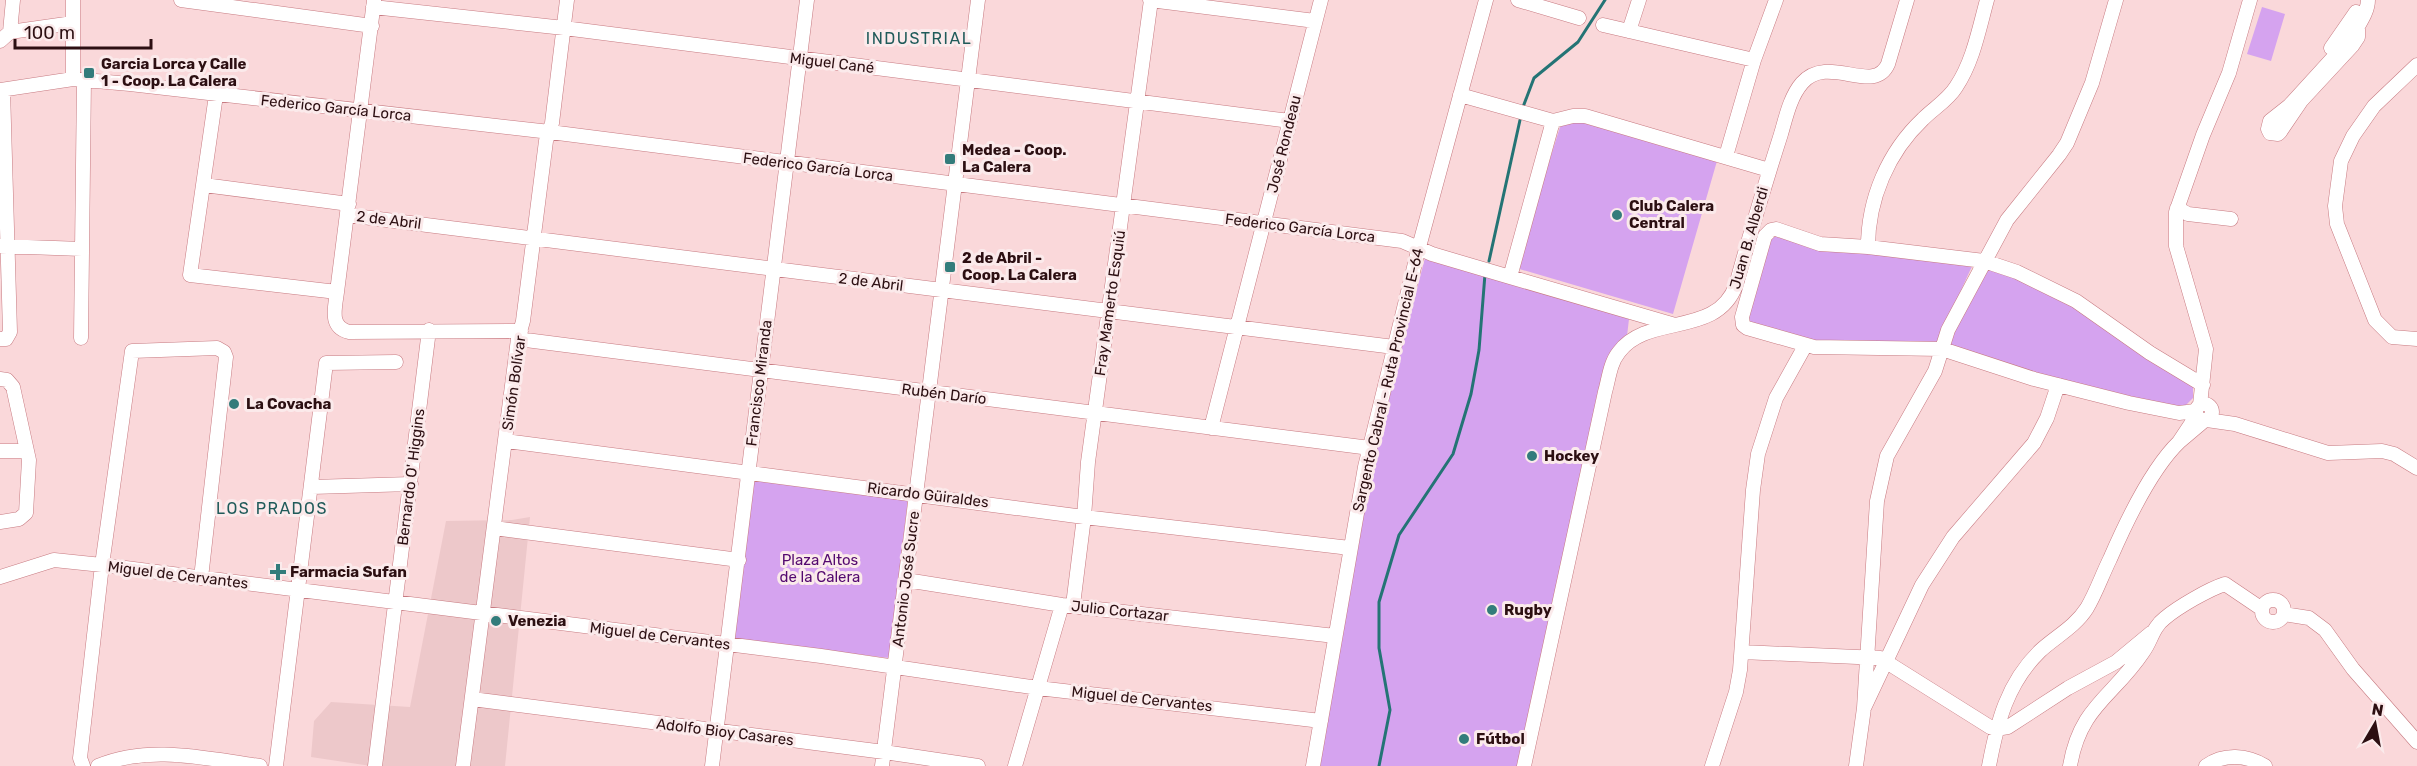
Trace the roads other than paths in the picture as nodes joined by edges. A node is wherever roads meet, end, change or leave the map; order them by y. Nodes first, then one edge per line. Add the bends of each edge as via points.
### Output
1 (12, 0) edge
2 (73, 0) edge
3 (182, 0) edge
4 (288, 0) edge
5 (567, 0) edge
6 (807, 0) edge
7 (978, 0) edge
8 (1151, 0) edge
9 (1321, 0) edge
10 (1486, 0) edge
11 (1518, 0) edge
12 (1639, 0) edge
13 (1776, 0) edge
14 (1907, 0) edge
15 (1987, 0) edge
16 (2116, 0) edge
17 (2250, 0) edge
18 (2363, 0) edge
19 (2368, 0) edge
20 (201, 1) edge
21 (374, 4) edge
22 (286, 15) junction
23 (1579, 18) dead end
24 (1315, 21) junction
25 (73, 23) junction
26 (1603, 25) dead end
27 (372, 26) junction
28 (2358, 27) junction
29 (564, 28) junction
30 (1629, 31) junction
31 (4, 36) edge
32 (799, 59) junction
33 (1754, 60) junction
34 (2417, 65) edge
35 (79, 79) junction
36 (967, 80) junction
37 (2301, 82) dead end
38 (2, 90) edge
39 (216, 95) junction
40 (1460, 95) junction
41 (1136, 101) junction
42 (360, 111) junction
43 (1290, 121) junction
44 (1553, 121) junction
45 (550, 132) junction
46 (1726, 156) junction
47 (786, 163) junction
48 (1769, 170) junction
49 (956, 184) junction
50 (204, 185) junction
51 (1124, 206) junction
52 (2177, 208) junction
53 (348, 210) junction
54 (2231, 219) dead end
55 (1265, 223) junction
56 (534, 237) junction
57 (4, 246) edge
58 (1419, 247) junction
59 (1868, 247) junction
60 (82, 249) junction
61 (1984, 261) junction
62 (772, 269) junction
63 (1510, 278) junction
64 (941, 291) junction
65 (337, 292) junction
66 (1109, 311) junction
67 (1627, 312) junction
68 (1675, 325) junction
69 (1236, 327) junction
70 (429, 330) junction
71 (520, 335) junction
72 (4, 338) edge
73 (81, 338) dead end
74 (2417, 339) edge
75 (1625, 345) junction
76 (1805, 345) junction
77 (1394, 347) junction
78 (1942, 349) junction
79 (396, 362) dead end
80 (761, 371) junction
81 (5, 381) edge
82 (2203, 385) junction
83 (2058, 386) junction
84 (928, 392) junction
85 (2204, 412) junction
86 (1095, 413) junction
87 (1210, 428) junction
88 (506, 441) junction
89 (1370, 448) junction
90 (0, 451) edge
91 (27, 451) junction
92 (2417, 469) edge
93 (748, 472) junction
94 (411, 484) junction
95 (312, 487) junction
96 (916, 493) junction
97 (1084, 516) junction
98 (5, 522) edge
99 (495, 528) junction
100 (1350, 548) junction
101 (739, 560) junction
102 (102, 565) junction
103 (0, 578) edge
104 (201, 578) junction
105 (906, 580) junction
106 (298, 591) junction
107 (395, 603) junction
108 (1068, 605) junction
109 (484, 614) junction
110 (2151, 633) junction
111 (1335, 636) junction
112 (728, 645) junction
113 (1742, 652) junction
114 (1867, 656) junction
115 (1887, 661) junction
116 (895, 667) junction
117 (1038, 688) junction
118 (472, 699) junction
119 (1864, 708) junction
120 (1321, 721) junction
121 (1996, 729) junction
122 (717, 731) junction
123 (2417, 742) edge
124 (883, 759) edge
125 (83, 766) edge
126 (98, 766) edge
127 (260, 766) edge
128 (276, 766) edge
129 (375, 766) edge
130 (463, 766) edge
131 (712, 766) edge
132 (978, 766) edge
133 (1015, 766) edge
134 (1313, 766) edge
135 (1524, 766) edge
136 (1712, 766) edge
137 (1856, 766) edge
138 (1989, 766) edge
139 (2070, 766) edge
140 (2206, 766) edge
141 (2265, 766) edge

1 - 31 street
2 - 25 street
3 - 20 street
4 - 22 street
5 - 29 street, Simón Bolívar
6 - 32 street, Francisco Miranda
7 - 36 street, Antonio José Sucre
8 - 24 street
8 - 41 street, Fray Mamerto Esquiú
9 - 24 street, José Rondeau
10 - 40 street, Sargento Cabral - Ruta Provincial E-64
11 - 23 street
12 - 30 street
13 - 33 street
14 - 48 street, Juan B. Alberdi via 1882,73 1871,77 1822,71 1801,84 1791,101
15 - 59 street via 1961,80 1946,100 1908,134 1886,168 1873,202
16 - 61 street via 2092,83 2067,143 2014,209
17 - 52 street via 2229,73
18 - 37 street via 2337,41
19 - 28 street via 2368,9
20 - 22 street
21 - 27 street
21 - 29 street, Miguel Cané
22 - 27 street
24 - 43 street, José Rondeau
25 - 31 street
25 - 35 street
26 - 30 street
27 - 42 street
28 - 28 street via 2270,121 2270,133 2280,132 2301,101 2352,46 2358,37
29 - 32 street, Miguel Cané
29 - 45 street, Simón Bolívar
30 - 33 street
32 - 36 street, Miguel Cané
32 - 47 street, Francisco Miranda
33 - 46 street
34 - 74 street via 2374,106 2353,136 2342,161 2335,206 2337,224 2375,320 2392,337
35 - 38 street, Federico García Lorca
35 - 39 street, Federico García Lorca
35 - 60 street
36 - 41 street, Miguel Cané
36 - 49 street, Antonio José Sucre
38 - 57 street
39 - 42 street, Federico García Lorca
39 - 50 street
40 - 44 street
40 - 58 street, Sargento Cabral - Ruta Provincial E-64
41 - 43 street, Miguel Cané
41 - 51 street, Fray Mamerto Esquiú
42 - 45 street, Federico García Lorca
42 - 53 street
43 - 55 street, José Rondeau
44 - 46 street via 1585,116
44 - 63 street
45 - 47 street, Federico García Lorca
45 - 56 street, Simón Bolívar
46 - 48 street
47 - 49 street, Federico García Lorca
47 - 62 street, Francisco Miranda
48 - 68 street, Juan B. Alberdi via 1730,300 1715,312
49 - 51 street, Federico García Lorca
49 - 64 street, Antonio José Sucre
50 - 53 street, 2 de Abril
50 - 65 street via 190,275
51 - 55 street, Federico García Lorca
51 - 66 street, Fray Mamerto Esquiú
52 - 54 street via 2188,214
52 - 82 street via 2176,246 2205,341
53 - 56 street, 2 de Abril
53 - 65 street
55 - 58 street, Federico García Lorca via 1402,241
55 - 69 street, José Rondeau
56 - 62 street, 2 de Abril
56 - 71 street, Simón Bolívar
57 - 60 street
57 - 72 street
58 - 63 street, Federico García Lorca
58 - 77 street, Sargento Cabral - Ruta Provincial E-64
59 - 61 street
59 - 76 street via 1813,243 1776,229 1765,236 1742,322 1747,328
60 - 73 street
61 - 78 street via 1947,330
61 - 82 street via 2017,272 2076,301
62 - 64 street, 2 de Abril
62 - 80 street, Francisco Miranda
63 - 67 street, Federico García Lorca
64 - 66 street, 2 de Abril
64 - 84 street, Antonio José Sucre
65 - 70 street, Rubén Darío via 334,317 340,329
66 - 69 street, 2 de Abril
66 - 86 street, Fray Mamerto Esquiú
67 - 68 street, Federico García Lorca
67 - 75 street via 1634,319 1634,329
68 - 75 street, Juan B. Alberdi
69 - 77 street, 2 de Abril
69 - 87 street, José Rondeau
70 - 71 street, Rubén Darío
70 - 94 street, Bernardo O' Higgins
71 - 80 street, Rubén Darío
71 - 88 street, Simón Bolívar
75 - 135 street via 1614,361 1605,392
76 - 78 street
76 - 113 street via 1776,398 1758,454
77 - 89 street, Sargento Cabral - Ruta Provincial E-64
78 - 83 street
78 - 114 street via 1935,371 1885,464 1877,501
79 - 95 street via 326,363
80 - 84 street, Rubén Darío
80 - 93 street, Francisco Miranda
81 - 91 street via 13,387
82 - 85 street
83 - 85 street via 2180,413
83 - 115 street via 2034,443 1953,537 1930,572
84 - 86 street, Rubén Darío
84 - 96 street, Antonio José Sucre
85 - 92 street via 2328,453 2394,454
85 - 121 street via 2155,472 2085,611 2025,667 2009,692
86 - 87 street, Rubén Darío
86 - 97 street, Fray Mamerto Esquiú
87 - 89 street, Rubén Darío
88 - 93 street, Ricardo Güiraldes
88 - 99 street, Simón Bolívar
89 - 100 street, Sargento Cabral - Ruta Provincial E-64
90 - 91 street
91 - 98 street via 26,513
93 - 96 street, Ricardo Güiraldes
93 - 101 street, Francisco Miranda
94 - 95 street
94 - 107 street, Bernardo O' Higgins
95 - 106 street
96 - 97 street, Ricardo Güiraldes
96 - 105 street, Antonio José Sucre
97 - 100 street, Ricardo Güiraldes
97 - 108 street, Fray Mamerto Esquiú
99 - 101 street
99 - 109 street, Simón Bolívar
100 - 111 street, Sargento Cabral - Ruta Provincial E-64
101 - 112 street, Francisco Miranda
102 - 103 street, Miguel de Cervantes via 54,560
102 - 104 street, Miguel de Cervantes
102 - 104 street via 132,351 217,348 226,357
102 - 125 street via 80,758
104 - 106 street, Miguel de Cervantes
105 - 108 street, Julio Cortazar
105 - 116 street, Antonio José Sucre
106 - 107 street, Miguel de Cervantes
106 - 128 street
107 - 109 street, Miguel de Cervantes
107 - 129 street, Bernardo O' Higgins
108 - 111 street, Julio Cortazar
108 - 117 street, Fray Mamerto Esquiú
109 - 112 street, Miguel de Cervantes
109 - 118 street, Simón Bolívar
110 - 121 street via 2116,662 2008,727
110 - 123 street via 2165,617 2225,584 2262,609 2269,621 2280,620 2284,614 2309,618 2325,630 2353,669
110 - 139 street via 2144,652 2085,719
111 - 120 street, Sargento Cabral - Ruta Provincial E-64
112 - 116 street, Miguel de Cervantes
112 - 122 street, Francisco Miranda
113 - 114 street
113 - 136 street via 1736,693
114 - 115 street
114 - 119 street
115 - 119 street
115 - 121 street
116 - 117 street, Miguel de Cervantes
116 - 124 street, Antonio José Sucre
117 - 120 street, Miguel de Cervantes
117 - 133 street, Fray Mamerto Esquiú
118 - 122 street, Adolfo Bioy Casares
118 - 130 street, Simón Bolívar
119 - 137 street
120 - 134 street, Sargento Cabral - Ruta Provincial E-64
121 - 138 street
122 - 124 street, Adolfo Bioy Casares
122 - 131 street, Francisco Miranda
124 - 132 street, Adolfo Bioy Casares
126 - 127 street via 153,754
140 - 141 street via 2235,756

